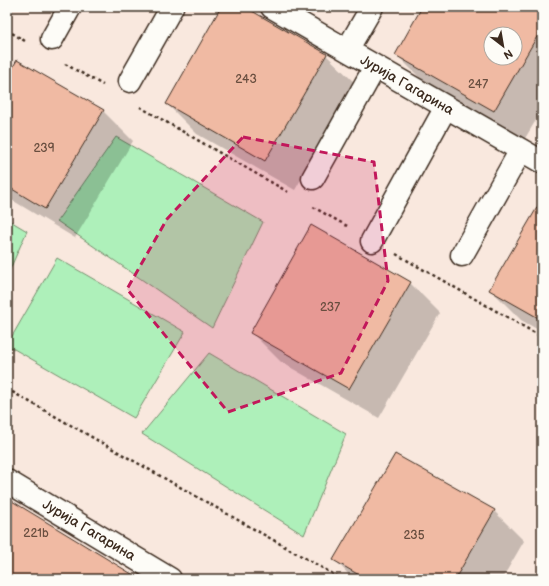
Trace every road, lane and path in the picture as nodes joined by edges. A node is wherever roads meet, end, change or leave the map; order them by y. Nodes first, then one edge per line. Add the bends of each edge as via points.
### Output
1 (70, 7) edge
2 (172, 7) edge
3 (272, 7) edge
4 (372, 7) edge
5 (7, 30) edge
6 (52, 39) dead end
7 (26, 41) dead end
8 (346, 50) junction
9 (64, 63) dead end
10 (375, 66) junction
11 (130, 81) dead end
12 (109, 89) dead end
13 (136, 104) dead end
14 (446, 107) junction
15 (521, 150) junction
16 (542, 162) edge
17 (313, 178) dead end
18 (294, 196) dead end
19 (308, 203) dead end
20 (372, 241) junction
21 (462, 255) dead end
22 (542, 337) edge
23 (7, 389) edge
24 (7, 481) edge
25 (170, 579) edge
26 (342, 579) edge

1 - 6 street
2 - 11 street
3 - 8 street, Јурија Гагарина
4 - 8 street
5 - 7 path
8 - 10 street, Јурија Гагарина
9 - 12 path
10 - 14 street, Јурија Гагарина
10 - 17 street
13 - 18 path
14 - 15 street, Јурија Гагарина
14 - 20 street
15 - 16 street, Јурија Гагарина
15 - 21 street
19 - 20 path
20 - 22 path
23 - 26 path
24 - 25 street, Јурија Гагарина

